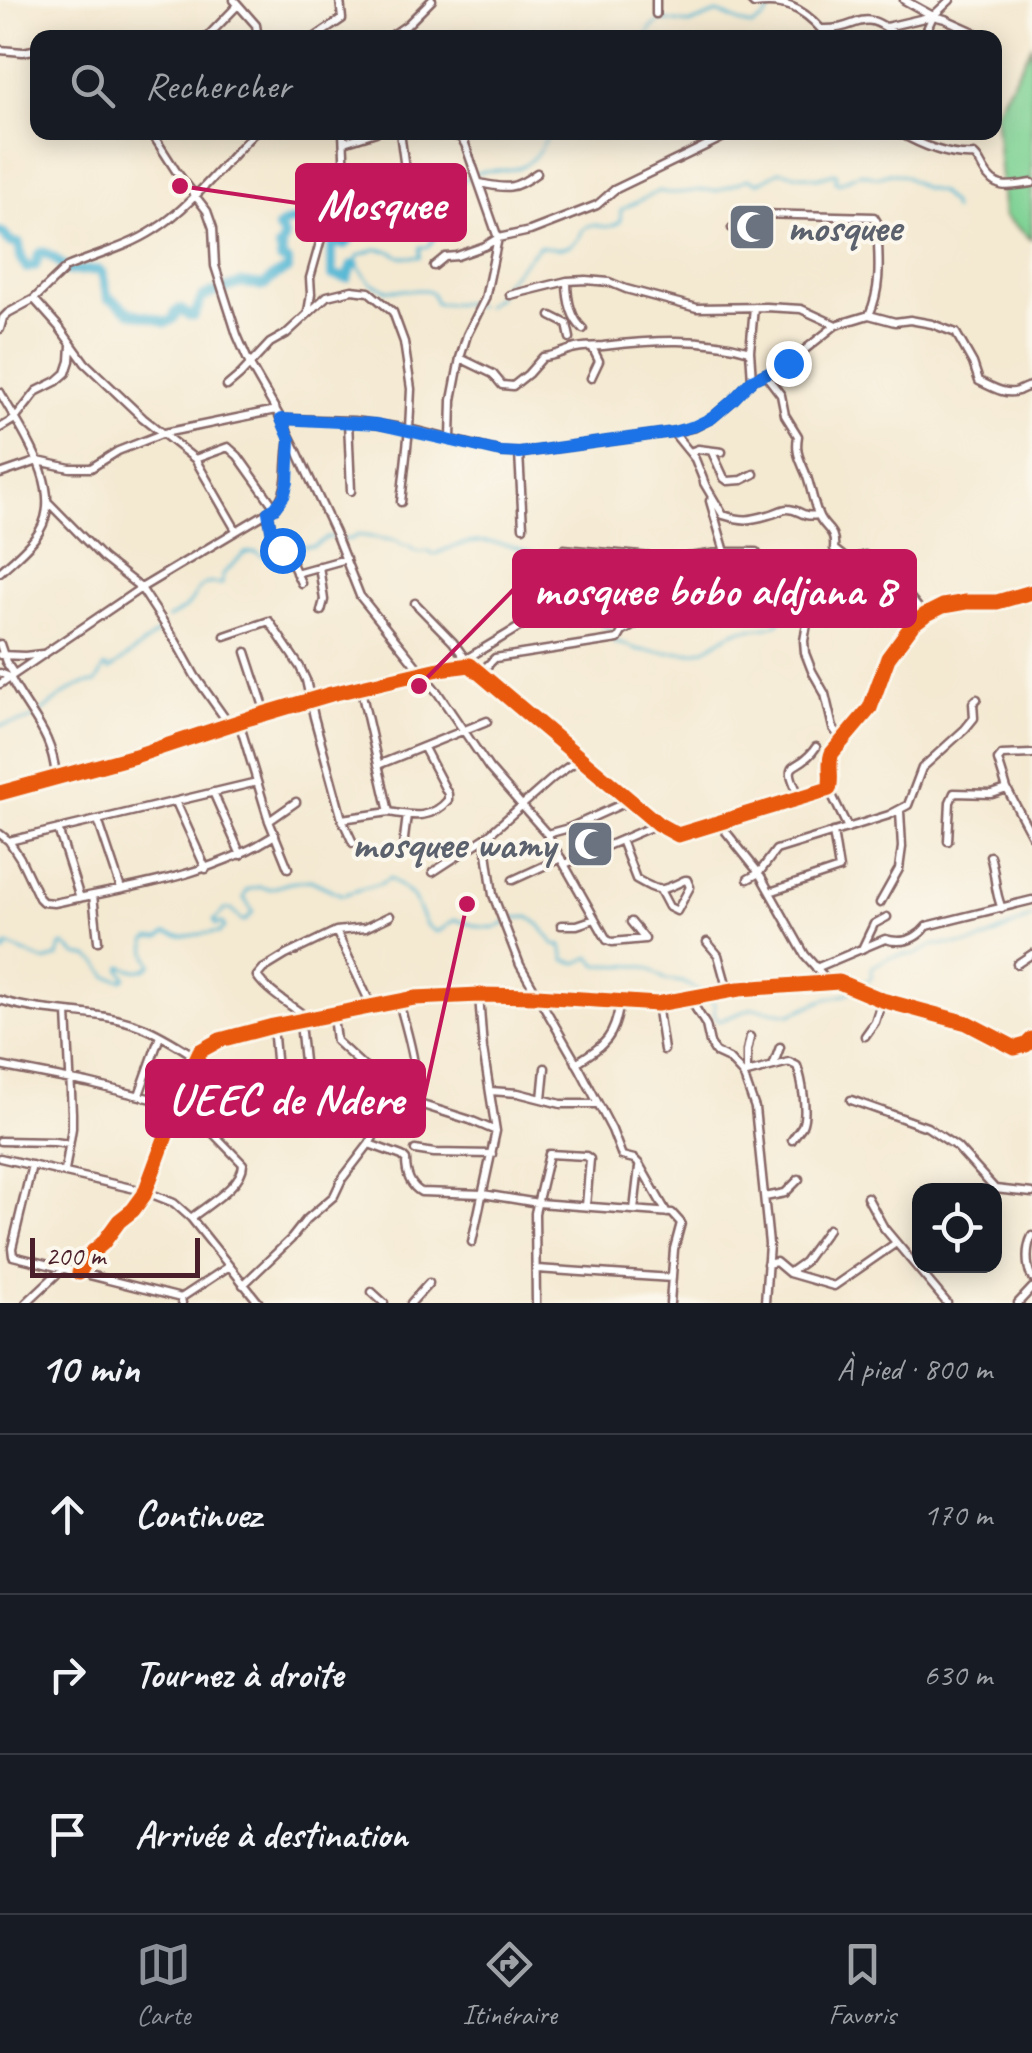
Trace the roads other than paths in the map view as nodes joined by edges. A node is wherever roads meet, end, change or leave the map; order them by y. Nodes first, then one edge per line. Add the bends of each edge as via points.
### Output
1 (340, 0) edge
2 (432, 0) edge
3 (656, 0) edge
4 (750, 0) edge
5 (904, 0) edge
6 (950, 0) edge
7 (770, 2) edge
8 (236, 3) edge
9 (656, 14) dead end
10 (933, 16) junction
11 (886, 27) junction
12 (213, 30) edge
13 (257, 30) edge
14 (326, 30) edge
15 (398, 30) edge
16 (890, 30) edge
17 (926, 30) edge
18 (970, 30) edge
19 (0, 50) edge
20 (30, 51) edge
21 (155, 140) edge
22 (247, 140) edge
23 (343, 140) edge
24 (401, 140) edge
25 (462, 140) edge
26 (717, 140) edge
27 (917, 140) edge
28 (538, 173) dead end
29 (479, 181) junction
30 (1032, 183) edge
31 (194, 194) junction
32 (415, 224) dead end
33 (732, 228) dead end
34 (498, 238) junction
35 (434, 266) dead end
36 (568, 281) junction
37 (510, 295) dead end
38 (34, 299) junction
39 (754, 307) junction
40 (308, 313) junction
41 (869, 315) junction
42 (551, 316) dead end
43 (2, 318) edge
44 (575, 319) junction
45 (836, 326) junction
46 (0, 329) edge
47 (584, 329) dead end
48 (570, 338) junction
49 (71, 344) junction
50 (592, 347) junction
51 (573, 349) junction
52 (750, 351) junction
53 (460, 358) junction
54 (250, 365) junction
55 (765, 374) junction
56 (591, 378) dead end
57 (752, 380) junction
58 (227, 386) dead end
59 (1032, 386) edge
60 (0, 392) edge
61 (276, 410) junction
62 (281, 419) junction
63 (15, 420) junction
64 (348, 421) junction
65 (0, 428) edge
66 (409, 429) junction
67 (673, 432) junction
68 (164, 434) junction
69 (451, 439) junction
70 (290, 440) junction
71 (690, 452) junction
72 (519, 453) junction
73 (38, 460) junction
74 (195, 460) junction
75 (0, 474) edge
76 (754, 474) dead end
77 (704, 483) junction
78 (351, 491) dead end
79 (401, 502) dead end
80 (49, 503) junction
81 (272, 510) junction
82 (818, 515) junction
83 (523, 527) dead end
84 (236, 530) junction
85 (564, 549) dead end
86 (725, 552) junction
87 (638, 556) junction
88 (346, 559) junction
89 (674, 560) junction
90 (319, 566) junction
91 (0, 572) edge
92 (296, 573) junction
93 (301, 583) dead end
94 (140, 588) junction
95 (1032, 592) edge
96 (414, 603) dead end
97 (638, 606) junction
98 (321, 611) dead end
99 (924, 615) junction
100 (532, 620) dead end
101 (225, 636) dead end
102 (0, 644) edge
103 (246, 652) dead end
104 (44, 654) junction
105 (2, 655) edge
106 (468, 662) junction
107 (0, 673) edge
108 (422, 673) junction
109 (12, 676) junction
110 (483, 676) junction
111 (0, 684) edge
112 (360, 686) junction
113 (976, 699) dead end
114 (310, 700) junction
115 (266, 713) junction
116 (488, 720) dead end
117 (239, 722) junction
118 (229, 724) junction
119 (463, 732) junction
120 (842, 741) junction
121 (816, 747) dead end
122 (424, 748) junction
123 (1032, 754) edge
124 (580, 758) junction
125 (378, 765) junction
126 (56, 778) junction
127 (258, 782) junction
128 (829, 789) junction
129 (1008, 789) junction
130 (213, 792) junction
131 (0, 793) edge
132 (800, 798) junction
133 (631, 800) junction
134 (176, 802) junction
135 (296, 802) dead end
136 (524, 805) junction
137 (900, 811) junction
138 (389, 812) junction
139 (407, 815) junction
140 (342, 818) junction
141 (98, 820) junction
142 (270, 821) junction
143 (719, 823) junction
144 (658, 824) junction
145 (848, 828) junction
146 (58, 830) junction
147 (833, 832) junction
148 (0, 834) edge
149 (548, 834) junction
150 (274, 835) junction
151 (1032, 836) edge
152 (485, 838) junction
153 (621, 840) junction
154 (9, 841) junction
155 (948, 841) dead end
156 (353, 843) dead end
157 (241, 854) junction
158 (402, 855) dead end
159 (990, 856) dead end
160 (563, 861) junction
161 (288, 868) dead end
162 (206, 869) junction
163 (434, 872) dead end
164 (758, 873) junction
165 (748, 879) dead end
166 (513, 880) dead end
167 (121, 888) junction
168 (660, 890) junction
169 (770, 892) junction
170 (93, 895) junction
171 (80, 898) junction
172 (1032, 900) edge
173 (880, 903) dead end
174 (1002, 908) junction
175 (390, 916) dead end
176 (887, 917) dead end
177 (595, 919) junction
178 (631, 922) dead end
179 (561, 925) dead end
180 (336, 931) junction
181 (98, 941) dead end
182 (707, 942) dead end
183 (862, 949) junction
184 (1032, 954) edge
185 (1017, 964) dead end
186 (816, 968) junction
187 (828, 982) junction
188 (728, 991) junction
189 (479, 995) junction
190 (536, 996) junction
191 (690, 999) junction
192 (0, 1000) edge
193 (882, 1000) junction
194 (399, 1002) junction
195 (620, 1002) junction
196 (657, 1004) junction
197 (372, 1007) junction
198 (67, 1013) junction
199 (333, 1016) junction
200 (310, 1021) junction
201 (300, 1022) junction
202 (273, 1026) junction
203 (160, 1036) junction
204 (865, 1036) dead end
205 (750, 1037) dead end
206 (1030, 1045) edge
207 (780, 1047) dead end
208 (664, 1050) dead end
209 (196, 1057) junction
210 (576, 1062) junction
211 (0, 1066) edge
212 (773, 1066) junction
213 (545, 1068) dead end
214 (306, 1072) dead end
215 (745, 1073) junction
216 (69, 1080) junction
217 (490, 1091) junction
218 (139, 1094) junction
219 (397, 1097) junction
220 (542, 1099) junction
221 (851, 1100) dead end
222 (415, 1102) junction
223 (176, 1104) junction
224 (598, 1104) junction
225 (288, 1110) dead end
226 (496, 1131) junction
227 (792, 1140) dead end
228 (0, 1142) edge
229 (69, 1144) junction
230 (369, 1144) junction
231 (416, 1150) dead end
232 (492, 1154) junction
233 (0, 1158) edge
234 (639, 1164) junction
235 (32, 1165) junction
236 (64, 1171) junction
237 (798, 1180) dead end
238 (144, 1191) junction
239 (1032, 1193) edge
240 (482, 1194) junction
241 (867, 1197) dead end
242 (765, 1198) junction
243 (538, 1203) junction
244 (586, 1206) junction
245 (634, 1210) junction
246 (666, 1213) junction
247 (190, 1218) junction
248 (828, 1229) dead end
249 (1032, 1236) edge
250 (472, 1242) dead end
251 (896, 1243) junction
252 (767, 1264) junction
253 (228, 1267) junction
254 (537, 1269) junction
255 (61, 1270) junction
256 (79, 1273) junction
257 (789, 1273) junction
258 (926, 1273) edge
259 (672, 1278) junction
260 (925, 1278) junction
261 (1032, 1278) edge
262 (429, 1283) dead end
263 (243, 1284) junction
264 (1032, 1288) edge
265 (372, 1292) dead end
266 (181, 1300) edge
267 (26, 1303) edge
268 (259, 1303) edge
269 (384, 1303) edge
270 (412, 1303) edge
271 (536, 1303) edge
272 (670, 1303) edge
273 (765, 1303) edge
274 (947, 1303) edge
275 (1018, 1303) edge

1 - 14 street via 342,20
2 - 15 street
3 - 9 street
4 - 7 street
5 - 10 street
6 - 10 street
7 - 11 street via 796,7 822,29 869,19
8 - 12 street
8 - 13 street
10 - 11 street
10 - 17 street
10 - 18 street
11 - 16 street
19 - 20 street
21 - 31 street
22 - 31 street
23 - 40 street via 344,177 338,206 321,224
24 - 32 street
25 - 29 street
26 - 34 street via 614,190 597,205
27 - 30 street via 974,155 1000,185
28 - 29 street via 509,188
29 - 34 street
31 - 38 street via 154,230 65,269
31 - 54 street via 211,220 224,302
33 - 41 street via 755,214 874,217 878,296
34 - 35 street
34 - 53 street via 484,299
36 - 37 street
36 - 39 street via 609,282 697,308
36 - 44 street
38 - 43 street
38 - 49 street
39 - 45 street via 802,310
39 - 52 street
40 - 54 street
40 - 66 street via 327,296 352,290 369,292 392,312 410,371
41 - 45 street
41 - 59 street via 946,328 956,333 980,380 1012,393
42 - 48 street via 567,324
43 - 46 street
44 - 47 street
44 - 48 street
45 - 55 street
48 - 51 street
49 - 63 street via 66,373 31,397
49 - 68 street
50 - 51 street
50 - 52 street via 676,340
50 - 56 street via 600,362
51 - 53 street via 543,357 512,386
52 - 57 street
53 - 69 street
54 - 58 street
54 - 61 street
55 - 57 street
55 - 82 street via 798,436 796,449
57 - 67 street via 712,418
60 - 63 street
61 - 62 street
61 - 68 street
62 - 64 street
62 - 70 street
63 - 65 street
63 - 73 street
64 - 66 street
64 - 78 street
66 - 69 street
66 - 79 street
67 - 71 street
67 - 72 street
68 - 73 street via 92,468
68 - 74 street
69 - 72 street
70 - 81 street via 288,482
70 - 88 street
71 - 76 street via 717,452 728,481
71 - 77 street
72 - 83 street
73 - 75 street
73 - 80 street
74 - 81 street via 228,447
74 - 84 street
77 - 82 street via 723,515 747,520 786,509
77 - 86 street
80 - 91 street via 37,536
80 - 94 street
81 - 84 street
81 - 92 street via 273,541
82 - 99 street via 833,533 834,549 848,560 872,557 896,572
84 - 94 street
85 - 87 street
86 - 89 street
86 - 120 street via 756,552 808,604 805,653
87 - 89 street
87 - 97 street
88 - 90 street
88 - 108 street via 360,596
89 - 97 street via 660,594
90 - 92 street
90 - 98 street
92 - 93 street
94 - 104 street
94 - 118 street
95 - 99 street
96 - 106 street
97 - 110 street via 638,624 618,639 495,658
99 - 120 street via 893,649 870,708
100 - 106 street
101 - 114 street via 269,621 300,667
102 - 105 street
103 - 115 street
104 - 105 street
104 - 109 street
105 - 109 street
106 - 108 street
106 - 110 street
107 - 109 street
108 - 112 street
108 - 119 street
109 - 111 street
109 - 126 street via 49,741
110 - 124 street
112 - 114 street
112 - 125 street
113 - 137 street via 966,730 922,768
114 - 115 street
114 - 140 street
115 - 117 street
116 - 119 street
117 - 118 street
117 - 127 street
118 - 126 street
119 - 122 street
119 - 136 street
120 - 128 street via 829,759
121 - 132 street via 790,770
122 - 125 street
122 - 139 street via 448,800 433,813
123 - 129 street via 999,758
124 - 133 street
124 - 136 street
125 - 138 street
126 - 131 street
127 - 130 street
127 - 142 street
128 - 132 street
128 - 145 street
129 - 151 street
129 - 155 street via 954,793
130 - 134 street
130 - 157 street
132 - 143 street
133 - 144 street
133 - 149 street
134 - 141 street
134 - 162 street
135 - 142 street
136 - 149 street
136 - 152 street
137 - 145 street
137 - 173 street via 898,869
138 - 139 street
138 - 140 street
139 - 158 street
140 - 156 street
141 - 146 street
141 - 167 street
142 - 150 street
143 - 144 street via 678,834
143 - 164 street
144 - 153 street
145 - 147 street
146 - 154 street
146 - 171 street
147 - 164 street via 776,850
147 - 169 street via 839,869
148 - 154 street
149 - 160 street
150 - 157 street
150 - 161 street
152 - 163 street
152 - 190 street via 494,895
153 - 160 street
153 - 168 street via 636,879
154 - 171 street via 43,902
157 - 162 street
159 - 174 street
160 - 166 street
160 - 177 street
162 - 167 street
164 - 165 street
164 - 169 street
167 - 170 street
168 - 168 street via 677,910 690,887 685,880
169 - 186 street
170 - 171 street
170 - 181 street
172 - 174 street
174 - 183 street
175 - 180 street
176 - 183 street via 874,924
177 - 178 street via 612,942 646,939
177 - 179 street
180 - 197 street
180 - 200 street via 257,976
182 - 188 street
183 - 186 street
184 - 185 street
186 - 187 street
187 - 188 street
187 - 193 street
188 - 191 street
189 - 190 street
189 - 194 street
189 - 217 street
190 - 195 street
190 - 210 street
191 - 196 street
191 - 215 street via 716,1053
192 - 198 street
193 - 204 street
193 - 206 street via 967,1023 1015,1048
194 - 197 street
194 - 222 street via 414,1054
195 - 196 street
195 - 210 street via 611,1036
196 - 208 street
197 - 199 street
198 - 203 street via 141,1026
198 - 216 street
199 - 200 street
199 - 219 street via 336,1041
200 - 201 street
201 - 202 street
201 - 214 street
202 - 209 street via 216,1042
202 - 225 street
203 - 209 street
203 - 218 street
205 - 215 street
207 - 212 street
209 - 223 street
210 - 224 street
211 - 216 street
212 - 215 street
212 - 227 street via 794,1063 803,1083 804,1119
213 - 220 street
215 - 242 street via 756,1108
216 - 218 street
216 - 229 street
217 - 220 street
217 - 226 street
218 - 223 street
219 - 222 street
219 - 230 street
220 - 224 street
221 - 239 street via 927,1128 957,1147 994,1189
222 - 226 street
223 - 238 street
223 - 247 street via 244,1164 238,1181
224 - 234 street via 622,1156
226 - 232 street
228 - 229 street
229 - 236 street
230 - 240 street via 402,1156 421,1192
230 - 263 street via 334,1196
231 - 232 street
232 - 240 street
233 - 235 street
234 - 245 street
234 - 246 street
235 - 236 street
235 - 255 street via 12,1253
236 - 238 street
237 - 242 street via 785,1194
238 - 247 street
238 - 256 street
240 - 243 street
240 - 250 street
241 - 251 street
242 - 252 street
243 - 244 street
243 - 244 street via 552,1152 590,1159
243 - 254 street
244 - 245 street
245 - 246 street
246 - 259 street via 681,1222
247 - 253 street
248 - 257 street
249 - 261 street
251 - 257 street via 834,1286
251 - 260 street
252 - 257 street via 776,1262
252 - 273 street
253 - 263 street
253 - 266 street
254 - 259 street
254 - 271 street
255 - 256 street
255 - 267 street
256 - 266 street
258 - 260 street
259 - 272 street
260 - 274 street
262 - 270 street
263 - 268 street
264 - 275 street
265 - 269 street

